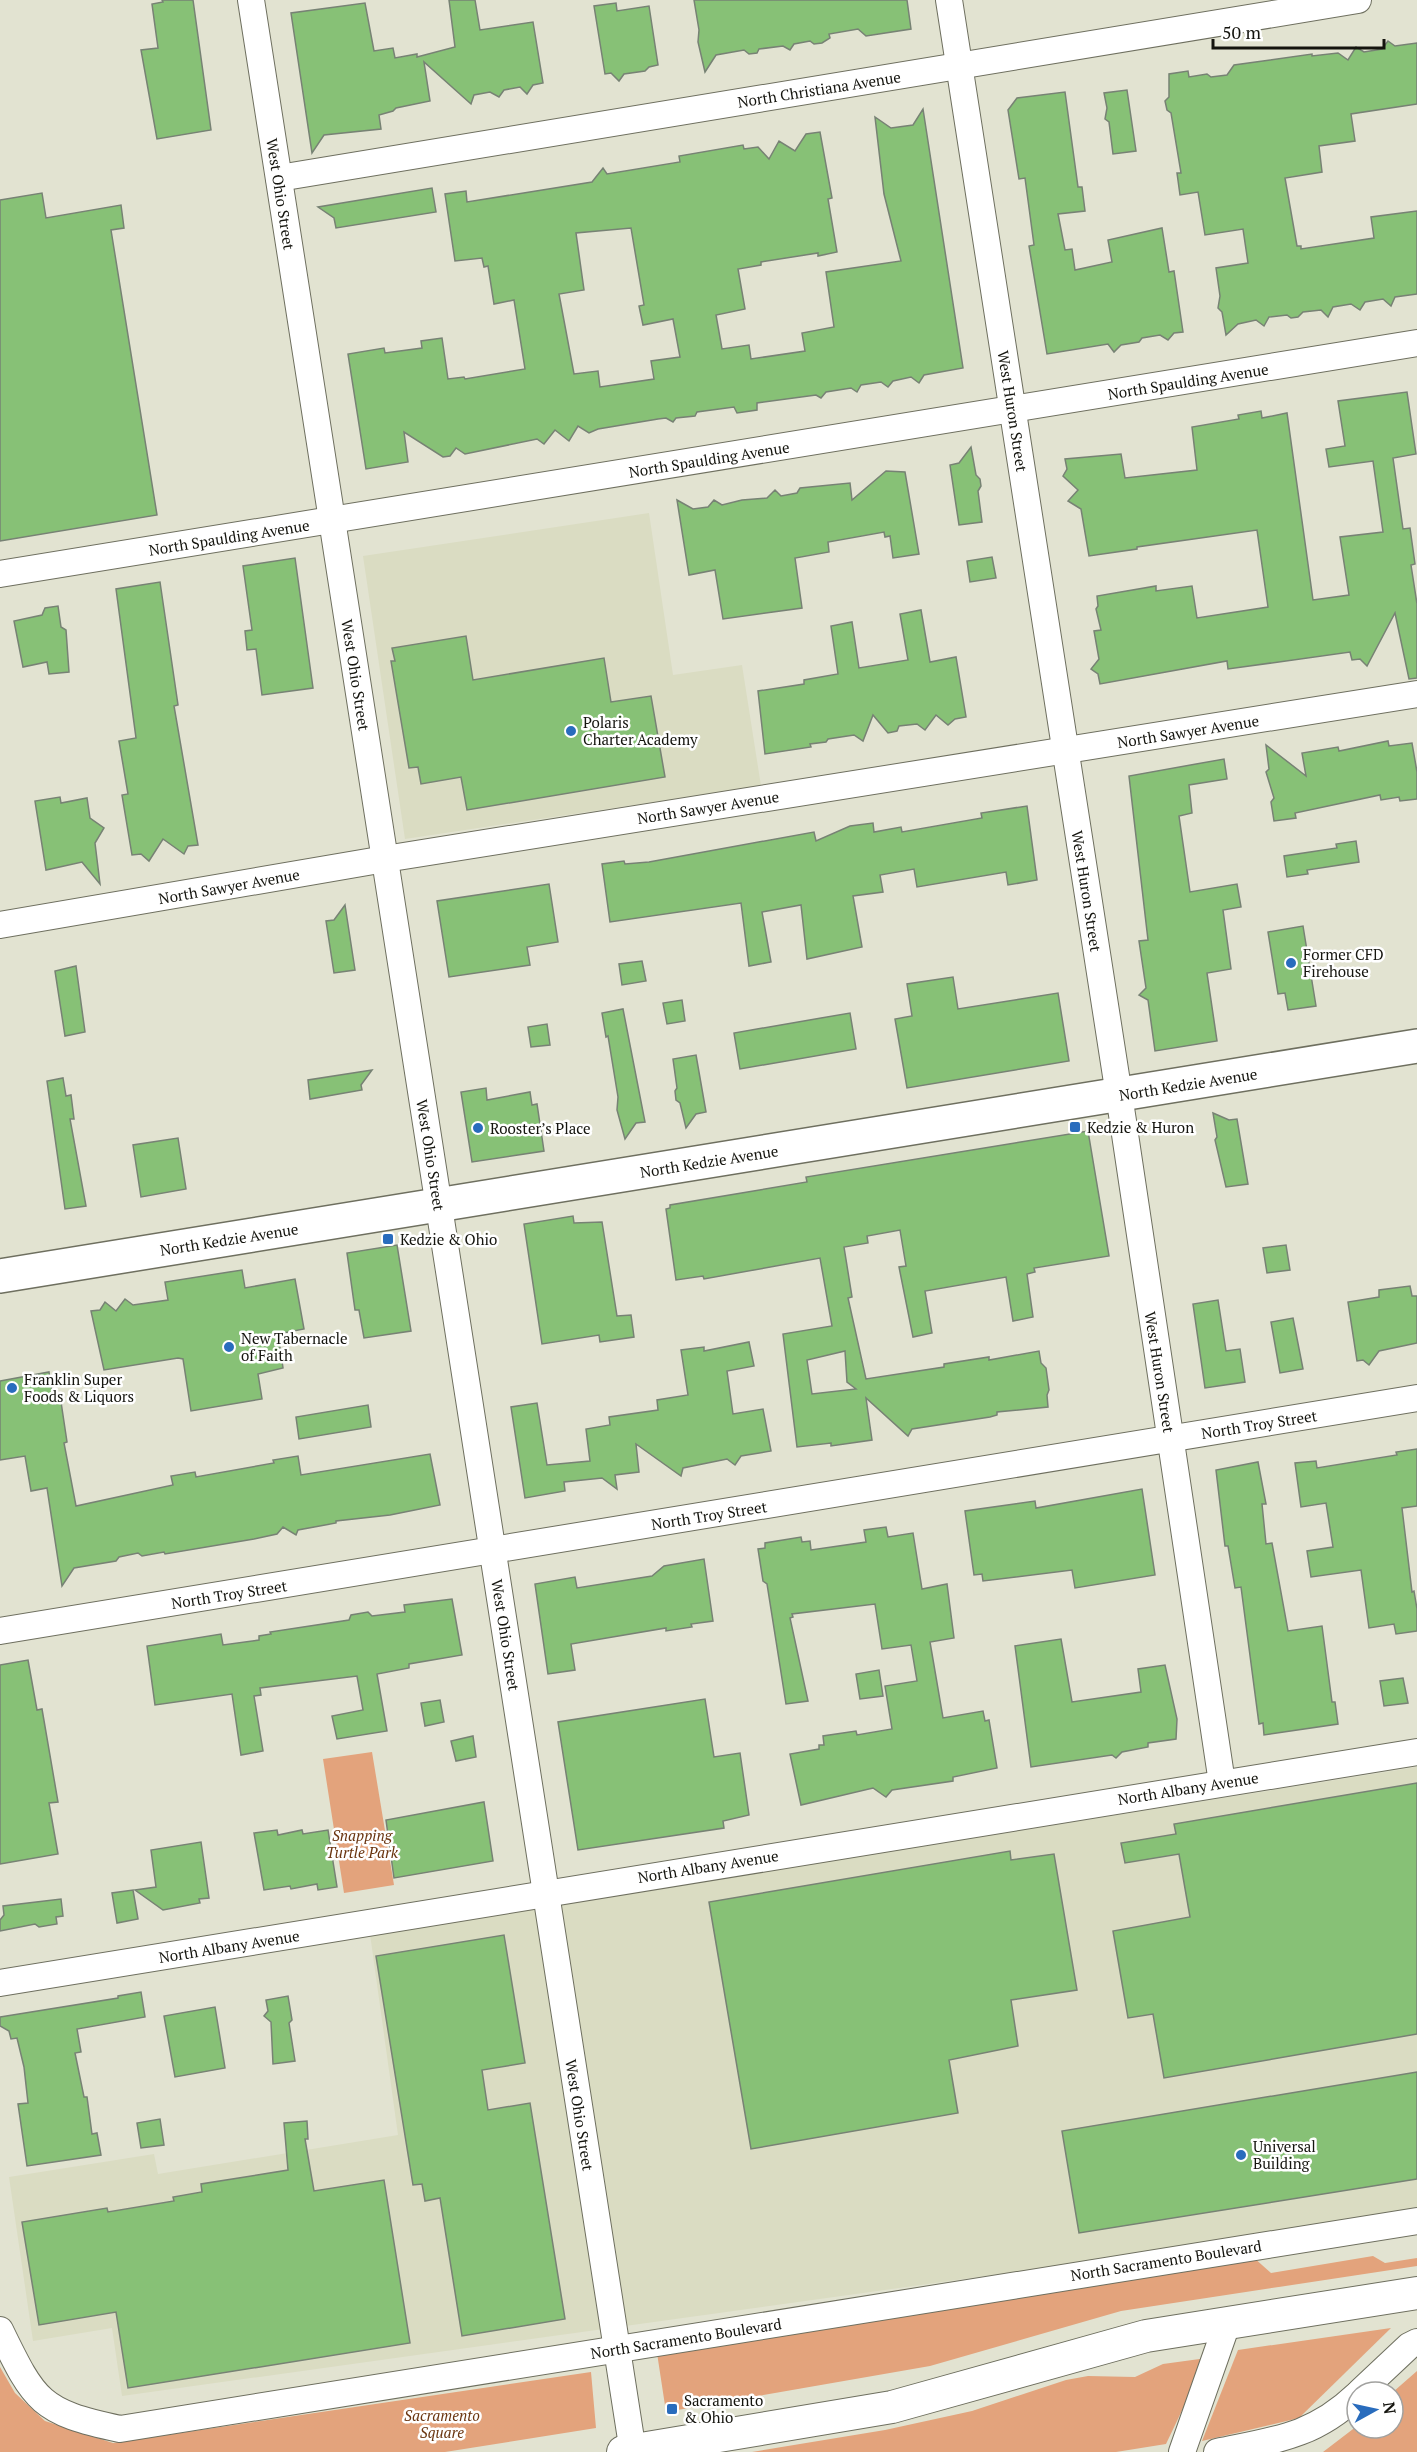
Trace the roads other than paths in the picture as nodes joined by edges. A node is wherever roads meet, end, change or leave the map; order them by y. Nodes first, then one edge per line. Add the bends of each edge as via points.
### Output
1 (251, 0) edge
2 (949, 0) edge
3 (1358, 0) edge
4 (959, 66) junction
5 (279, 178) junction
6 (1417, 344) edge
7 (1013, 409) junction
8 (332, 520) junction
9 (0, 574) edge
10 (1417, 694) edge
11 (1065, 750) junction
12 (385, 859) junction
13 (0, 925) edge
14 (1417, 1046) edge
15 (1119, 1095) junction
16 (439, 1205) junction
17 (0, 1276) edge
18 (1417, 1398) edge
19 (1170, 1439) junction
20 (492, 1551) junction
21 (0, 1631) edge
22 (1417, 1752) edge
23 (1222, 1783) junction
24 (546, 1893) junction
25 (0, 1983) edge
26 (1417, 2221) edge
27 (1417, 2293) edge
28 (1227, 2324) junction
29 (0, 2330) edge
30 (1417, 2342) edge
31 (617, 2350) junction
32 (1373, 2380) edge
33 (1345, 2406) edge
34 (629, 2452) edge
35 (1182, 2452) edge
36 (1217, 2452) edge

1 - 5 street, West Ohio Street
2 - 4 street, West Huron Street
3 - 4 street, North Christiana Avenue
4 - 5 street, North Christiana Avenue
4 - 7 street, West Huron Street
5 - 8 street, West Ohio Street
6 - 7 street, North Spaulding Avenue
7 - 8 street, North Spaulding Avenue
7 - 11 street, West Huron Street
8 - 9 street, North Spaulding Avenue
8 - 12 street, West Ohio Street
10 - 11 street, North Sawyer Avenue
11 - 12 street, North Sawyer Avenue
11 - 15 street, West Huron Street
12 - 13 street, North Sawyer Avenue
12 - 16 street, West Ohio Street
14 - 15 main road, North Kedzie Avenue
15 - 16 main road, North Kedzie Avenue
15 - 19 street, West Huron Street
16 - 17 main road, North Kedzie Avenue
16 - 20 street, West Ohio Street
18 - 19 street, North Troy Street
19 - 20 street, North Troy Street
19 - 23 street, West Huron Street
20 - 21 street, North Troy Street
20 - 24 street, West Ohio Street
22 - 23 street, North Albany Avenue
23 - 24 street, North Albany Avenue
24 - 25 street, North Albany Avenue
24 - 31 street, West Ohio Street
26 - 31 street, North Sacramento Boulevard
27 - 28 street
28 - 34 street via 1146,2336 892,2407
28 - 35 street
29 - 31 street, North Sacramento Boulevard via 23,2378 45,2404 77,2420 120,2429
30 - 32 street
31 - 34 street, West Ohio Street
33 - 36 street via 1311,2429

